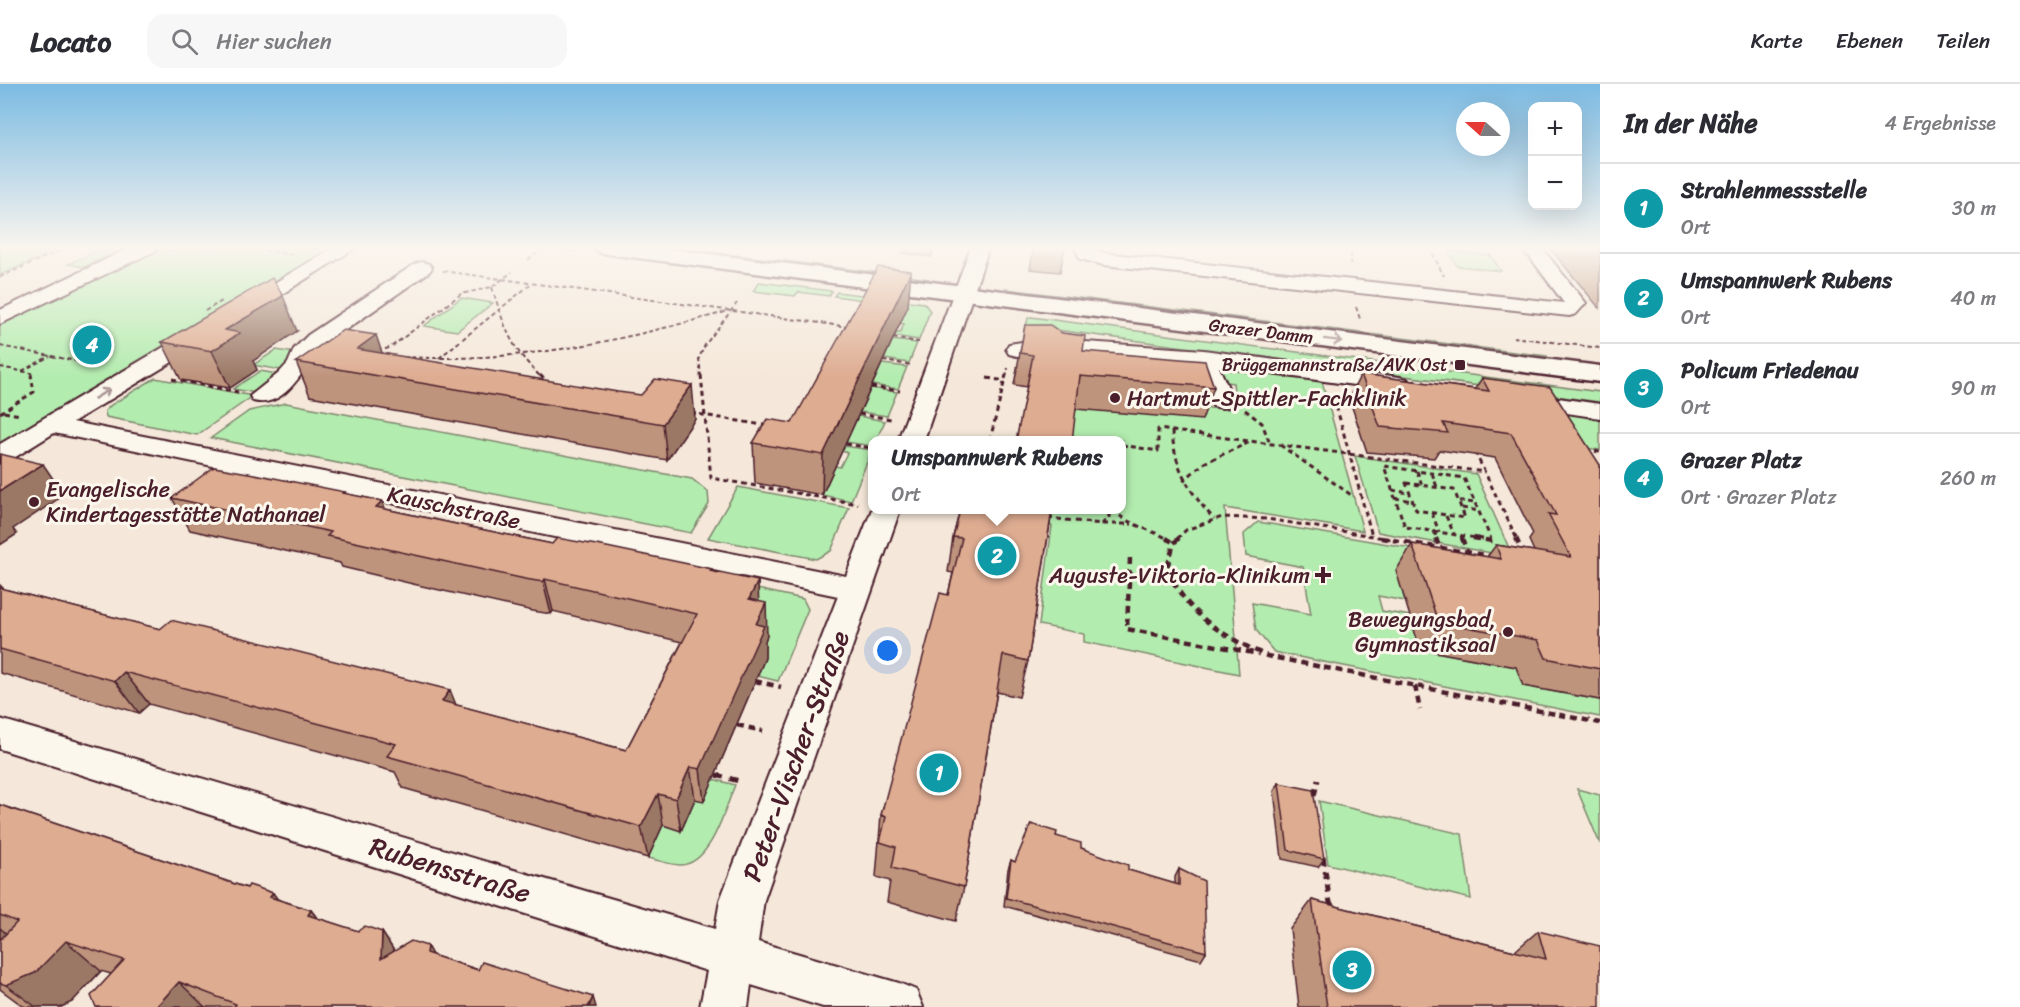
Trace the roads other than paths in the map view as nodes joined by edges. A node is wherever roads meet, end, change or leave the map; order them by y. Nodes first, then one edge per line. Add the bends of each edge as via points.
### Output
1 (58, 290) edge
2 (269, 290) edge
3 (390, 290) edge
4 (965, 290) edge
5 (995, 290) edge
6 (1003, 290) edge
7 (1387, 290) edge
8 (1565, 290) edge
9 (0, 318) edge
10 (1017, 349) road end
11 (1089, 349) junction
12 (1150, 352) junction
13 (1600, 356) edge
14 (1204, 357) junction
15 (1095, 372) edge
16 (1600, 374) edge
17 (1134, 375) edge
18 (262, 396) road end
19 (1363, 396) edge
20 (1504, 398) edge
21 (1229, 404) road end
22 (1600, 411) edge
23 (50, 425) junction
24 (913, 436) edge
25 (0, 455) edge
26 (871, 514) edge
27 (857, 589) junction
28 (0, 734) edge
29 (733, 956) junction
30 (724, 1007) edge
31 (899, 1007) edge

1 - 9 street
23 -> 2 street via 214,320
3 - 18 street via 316,340 287,378
4 - 24 street
5 -> 16 main road, Grazer Damm
6 - 13 main road, Grazer Damm
7 - 8 street via 1569,310 1575,303
10 - 11 street
11 - 12 street
11 - 15 street
12 - 14 street
12 - 17 street via 1150,362
14 - 19 street via 1327,374 1405,393
14 - 21 street
20 - 22 street
23 - 25 street
23 - 27 street, Kauschstraße
26 - 27 street, Peter-Vischer-Straße
27 - 29 street, Peter-Vischer-Straße via 742,900
28 - 29 street, Rubensstraße
29 - 30 street, Peter-Vischer-Straße
29 - 31 street, Rubensstraße

